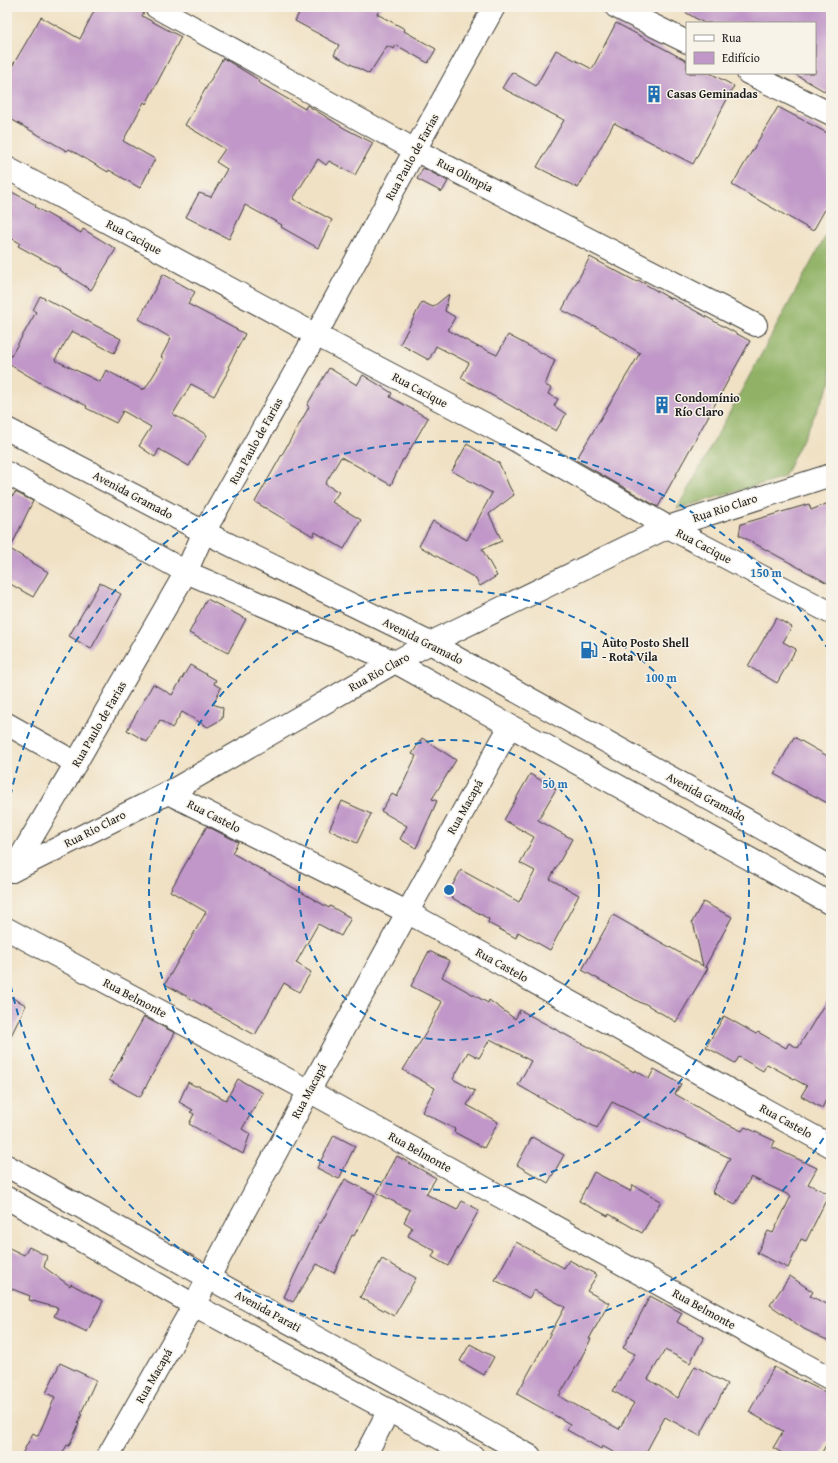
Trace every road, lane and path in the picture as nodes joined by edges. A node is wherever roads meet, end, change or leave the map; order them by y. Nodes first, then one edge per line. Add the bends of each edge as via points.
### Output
1 (156, 7) edge
2 (494, 7) edge
3 (616, 7) edge
4 (686, 42) edge
5 (750, 74) edge
6 (831, 114) edge
7 (415, 150) junction
8 (7, 168) edge
9 (756, 325) dead end
10 (316, 335) junction
11 (9, 434) edge
12 (7, 473) edge
13 (831, 475) edge
14 (668, 527) junction
15 (204, 532) junction
16 (186, 572) junction
17 (831, 614) edge
18 (430, 644) junction
19 (395, 662) junction
20 (7, 724) edge
21 (510, 726) junction
22 (76, 763) junction
23 (168, 793) junction
24 (831, 867) edge
25 (9, 872) edge
26 (831, 904) edge
27 (407, 912) junction
28 (7, 929) edge
29 (309, 1091) junction
30 (831, 1146) edge
31 (7, 1166) edge
32 (7, 1198) edge
33 (209, 1278) junction
34 (194, 1305) junction
35 (831, 1379) edge
36 (389, 1410) junction
37 (108, 1456) edge
38 (365, 1456) edge
39 (473, 1456) edge
40 (530, 1456) edge

1 - 7 street, Rua Olimpia
2 - 7 street, Rua Paulo de Farias
3 - 4 street
5 - 6 street
7 - 9 street, Rua Olimpia
7 - 10 street, Rua Paulo de Farias
8 - 10 street, Rua Cacique
10 - 14 street, Rua Cacique via 508,436
10 - 15 street, Rua Paulo de Farias
11 - 15 street, Avenida Gramado
12 - 16 street
13 - 14 street, Rua Rio Claro
14 - 17 street, Rua Cacique
14 - 18 street, Rua Rio Claro
15 - 16 street, Rua Paulo de Farias
15 - 18 street, Avenida Gramado
16 - 19 street
16 - 22 street, Rua Paulo de Farias
18 - 19 street, Rua Rio Claro
18 - 24 street, Avenida Gramado
19 - 21 street
19 - 23 street, Rua Rio Claro
20 - 22 street
21 - 26 street
21 - 27 street, Rua Macapá
22 - 25 street, Rua Paulo de Farias
23 - 25 street, Rua Rio Claro
23 - 27 street, Rua Castelo
27 - 29 street, Rua Macapá
27 - 30 street, Rua Castelo
28 - 29 street, Rua Belmonte
29 - 33 street, Rua Macapá
29 - 35 street, Rua Belmonte
31 - 33 street, Avenida Parati
32 - 34 street
33 - 34 street, Rua Macapá
33 - 40 street, Avenida Parati
34 - 36 street
34 - 37 street, Rua Macapá
36 - 38 street
36 - 39 street

